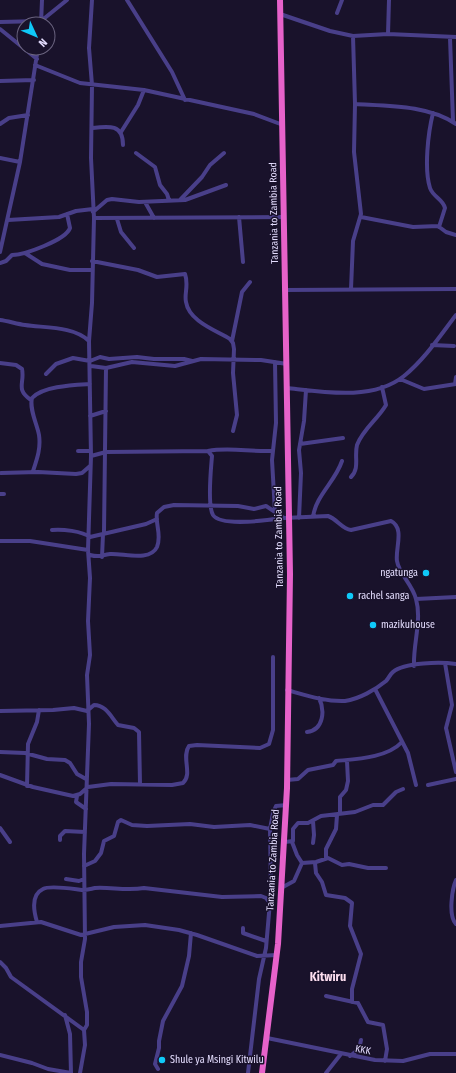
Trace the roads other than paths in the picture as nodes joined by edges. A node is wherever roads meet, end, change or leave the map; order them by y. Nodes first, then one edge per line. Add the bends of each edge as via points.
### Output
1 (42, 0) edge
2 (67, 0) edge
3 (92, 0) edge
4 (127, 0) edge
5 (280, 0) edge
6 (342, 0) edge
7 (389, 0) edge
8 (337, 13) dead end
9 (280, 14) junction
10 (41, 16) edge
11 (49, 16) edge
12 (0, 22) edge
13 (16, 22) edge
14 (0, 29) edge
15 (388, 34) junction
16 (353, 36) junction
17 (456, 37) edge
18 (450, 38) junction
19 (37, 56) edge
20 (37, 59) junction
21 (36, 65) junction
22 (34, 80) junction
23 (0, 81) edge
24 (92, 85) junction
25 (144, 90) junction
26 (185, 100) junction
27 (355, 104) junction
28 (433, 113) junction
29 (28, 116) junction
30 (454, 122) edge
31 (0, 124) edge
32 (283, 125) junction
33 (92, 128) junction
34 (121, 132) junction
35 (123, 145) dead end
36 (136, 153) dead end
37 (224, 153) dead end
38 (0, 158) edge
39 (20, 162) junction
40 (226, 185) dead end
41 (169, 200) junction
42 (180, 200) junction
43 (145, 202) junction
44 (93, 210) junction
45 (67, 214) junction
46 (239, 217) junction
47 (284, 217) junction
48 (361, 217) junction
49 (94, 218) junction
50 (154, 218) junction
51 (117, 219) junction
52 (8, 220) junction
53 (439, 227) junction
54 (456, 235) edge
55 (134, 248) dead end
56 (0, 252) edge
57 (25, 253) junction
58 (92, 261) junction
59 (243, 262) dead end
60 (0, 263) edge
61 (92, 270) junction
62 (250, 282) dead end
63 (351, 289) junction
64 (456, 289) edge
65 (284, 290) junction
66 (456, 315) edge
67 (0, 320) edge
68 (89, 341) junction
69 (232, 341) junction
70 (432, 345) junction
71 (454, 346) dead end
72 (233, 360) junction
73 (90, 361) junction
74 (192, 361) junction
75 (275, 362) junction
76 (0, 363) edge
77 (287, 364) junction
78 (91, 366) junction
79 (106, 368) junction
80 (46, 374) dead end
81 (456, 377) edge
82 (400, 379) junction
83 (90, 384) junction
84 (456, 384) edge
85 (382, 387) junction
86 (287, 388) junction
87 (306, 390) junction
88 (31, 400) junction
89 (106, 411) junction
90 (90, 416) junction
91 (233, 431) dead end
92 (343, 438) dead end
93 (300, 444) junction
94 (78, 451) dead end
95 (91, 451) junction
96 (208, 451) junction
97 (106, 452) junction
98 (272, 452) junction
99 (91, 456) junction
100 (342, 461) dead end
101 (90, 466) junction
102 (33, 472) junction
103 (1, 473) dead end
104 (351, 477) dead end
105 (210, 505) junction
106 (275, 512) junction
107 (313, 517) junction
108 (285, 518) junction
109 (299, 518) junction
110 (156, 519) junction
111 (52, 530) dead end
112 (103, 533) junction
113 (90, 537) junction
114 (0, 541) edge
115 (88, 550) junction
116 (90, 555) junction
117 (102, 557) junction
118 (456, 597) edge
119 (416, 599) junction
120 (273, 657) dead end
121 (445, 663) junction
122 (456, 664) edge
123 (414, 666) junction
124 (375, 689) junction
125 (287, 690) junction
126 (320, 698) junction
127 (39, 710) junction
128 (89, 710) junction
129 (0, 711) edge
130 (307, 732) dead end
131 (402, 742) junction
132 (0, 752) edge
133 (28, 753) junction
134 (455, 759) edge
135 (347, 761) junction
136 (456, 772) edge
137 (0, 776) edge
138 (86, 779) junction
139 (456, 779) edge
140 (287, 780) junction
141 (140, 784) junction
142 (416, 785) dead end
143 (428, 785) dead end
144 (27, 786) junction
145 (88, 787) junction
146 (403, 789) dead end
147 (77, 796) junction
148 (287, 805) junction
149 (86, 810) junction
150 (339, 815) junction
151 (313, 821) junction
152 (0, 828) edge
153 (270, 829) junction
154 (85, 832) junction
155 (60, 840) dead end
156 (10, 842) dead end
157 (285, 842) junction
158 (292, 842) junction
159 (313, 843) dead end
160 (326, 858) junction
161 (302, 863) junction
162 (315, 863) junction
163 (84, 866) junction
164 (386, 868) dead end
165 (66, 879) dead end
166 (84, 879) junction
167 (456, 880) edge
168 (283, 887) junction
169 (84, 890) junction
170 (270, 903) junction
171 (37, 922) junction
172 (456, 924) edge
173 (0, 926) edge
174 (243, 928) dead end
175 (85, 933) junction
176 (191, 933) junction
177 (266, 941) junction
178 (277, 955) junction
179 (264, 956) junction
180 (0, 962) edge
181 (326, 996) dead end
182 (352, 1002) junction
183 (64, 1013) junction
184 (84, 1030) junction
185 (267, 1038) junction
186 (361, 1040) dead end
187 (342, 1054) junction
188 (456, 1054) edge
189 (0, 1055) edge
190 (350, 1056) junction
191 (385, 1061) junction
192 (158, 1069) dead end
193 (71, 1073) edge
194 (80, 1073) edge
195 (248, 1073) edge
196 (262, 1073) edge
197 (326, 1073) edge

1 - 10 street
2 - 11 street
3 - 24 street via 89,48
4 - 26 street via 172,72
5 - 9 highway, Tanzania to Zambia Road
6 - 8 street
7 - 15 street
9 - 16 street
9 - 32 highway, Tanzania to Zambia Road
12 - 13 street
14 - 20 street
15 - 16 street
15 - 18 street
16 - 27 street
17 - 18 street
18 - 30 street
19 - 20 street
20 - 21 street
21 - 22 street
21 - 24 street via 73,81
22 - 23 street
22 - 29 street
24 - 25 street
24 - 33 street
25 - 26 street
25 - 34 street
26 - 32 street via 254,114
27 - 28 street via 404,107
27 - 48 street via 354,152
28 - 30 street
28 - 53 street via 428,168 430,188 445,208
29 - 31 street via 9,118
29 - 39 street
32 - 47 highway, Tanzania to Zambia Road
33 - 34 street via 106,126
33 - 44 street
34 - 35 street
36 - 41 street via 156,167 160,185
37 - 42 street via 210,165
38 - 39 street
39 - 52 street
40 - 42 street via 190,199
41 - 42 street
41 - 43 street
43 - 44 street via 112,199
43 - 50 street
44 - 45 street
44 - 49 street
45 - 52 street via 51,218
45 - 57 street via 70,228 65,236
46 - 47 street
46 - 50 street
46 - 59 street
47 - 65 highway, Tanzania to Zambia Road
48 - 53 street via 413,227
48 - 63 street via 353,241
49 - 51 street
49 - 58 street
50 - 51 street
51 - 55 street via 121,232
52 - 56 street
53 - 54 street
57 - 60 street via 12,254
57 - 61 street via 42,264 70,270
58 - 61 street
58 - 69 street via 138,270 157,277 184,274 187,292 185,300 190,314
61 - 68 street
62 - 69 street via 242,292
63 - 64 street
63 - 65 street
65 - 77 highway, Tanzania to Zambia Road
66 - 70 street
67 - 68 street via 55,327 85,337
68 - 73 street
69 - 72 street
70 - 71 street
70 - 82 street
72 - 74 street
72 - 75 street
72 - 91 street via 237,420
73 - 74 street via 100,357 137,357
73 - 78 street
73 - 80 street via 73,358 62,361 52,366
74 - 79 street via 175,366 132,362
75 - 77 street
75 - 98 street via 276,436
76 - 88 street via 16,365 22,369 22,391
77 - 86 highway, Tanzania to Zambia Road
78 - 79 street
78 - 83 street
79 - 89 street
81 - 84 street
82 - 84 street via 424,389
82 - 85 street
83 - 88 street via 56,388 35,395
83 - 90 street
85 - 87 street via 355,392
85 - 104 street via 386,405 360,439 356,452 356,470
86 - 87 street
86 - 108 highway, Tanzania to Zambia Road
87 - 93 street
88 - 102 street via 39,441 39,453
89 - 90 street
89 - 97 street
90 - 95 street
92 - 93 street
93 - 109 street
94 - 95 street
95 - 99 street
96 - 97 street
96 - 98 street via 226,448
96 - 105 street via 212,456
97 - 99 street
97 - 112 street
98 - 106 street
99 - 101 street
100 - 107 street via 337,474 317,503
101 - 102 street via 76,474
101 - 113 street
102 - 103 street
105 - 106 street via 254,509 266,506
105 - 108 street via 214,517 224,522
105 - 110 street via 166,506 157,513
106 - 108 street
107 - 109 street
107 - 119 street via 328,516 351,530 387,521 393,522 397,527 399,540 396,557 398,564
108 - 109 street
108 - 125 highway, Tanzania to Zambia Road via 290,613
110 - 112 street via 146,524
110 - 117 street via 158,539 152,553 140,556 108,554
111 - 113 street via 81,532
112 - 113 street
112 - 117 street
113 - 115 street
114 - 115 street via 30,541
115 - 116 street
116 - 117 street
116 - 128 street via 90,655 87,675
118 - 119 street
119 - 123 street
120 - 141 street via 273,730 268,745 260,748 192,745 186,752 187,777 183,783
121 - 122 street
121 - 123 street
121 - 134 street via 452,705 446,728
123 - 124 street via 408,665 394,671
124 - 126 street via 347,700
124 - 131 street
125 - 126 street
125 - 140 highway, Tanzania to Zambia Road
126 - 130 street via 323,711 320,724
127 - 128 street
127 - 129 street
127 - 133 street via 37,722 29,739
128 - 138 street
128 - 141 street via 98,705 120,726 133,727 138,732
131 - 135 street via 389,751 370,758
131 - 142 street via 408,753
132 - 133 street
133 - 138 street via 40,758 69,761 77,774
133 - 144 street
134 - 136 street
135 - 140 street via 336,761 333,766 308,770 298,779
135 - 150 street via 348,784 340,798
137 - 144 street
138 - 145 street
139 - 143 street
140 - 148 highway, Tanzania to Zambia Road
141 - 145 street
144 - 147 street
145 - 147 street
145 - 149 street
146 - 150 street via 396,792 385,804
147 - 149 street via 76,802
148 - 153 street via 279,805 274,809
148 - 157 highway, Tanzania to Zambia Road
149 - 154 street
150 - 151 street via 320,816
150 - 160 street via 336,829 326,850
151 - 158 street via 298,823 295,826
151 - 159 street
152 - 156 street
153 - 163 street via 243,825 132,825 121,820 114,836 104,841 97,859
153 - 170 street
154 - 155 street via 65,831
154 - 163 street
157 - 158 street
157 - 168 highway, Tanzania to Zambia Road
158 - 161 street
160 - 162 street
160 - 164 street via 342,865
161 - 162 street
161 - 168 street via 294,881
162 - 182 street via 316,873 325,894 345,898 352,903 350,926 361,953 352,988
163 - 166 street
165 - 166 street
166 - 169 street
167 - 172 street via 451,906
168 - 178 highway, Tanzania to Zambia Road
169 - 170 street via 144,888 222,897 261,896
169 - 171 street via 42,889 36,896 34,906
169 - 175 street
170 - 177 street
171 - 173 street
171 - 175 street
174 - 177 street via 246,935
175 - 176 street via 137,925
175 - 184 street via 81,962 87,1012 87,1025
176 - 179 street via 228,947
176 - 192 street via 182,986 165,1015 162,1027 155,1064
177 - 179 street
178 - 179 street
178 - 185 highway, Tanzania to Zambia Road
179 - 195 street
180 - 183 street via 11,977
181 - 182 street
182 - 191 street via 359,1004 368,1022 383,1025 387,1049
183 - 184 street
183 - 193 street via 69,1024
184 - 194 street via 85,1045
185 - 187 street, KKK
185 - 196 highway, Tanzania to Zambia Road
186 - 190 street via 359,1049
187 - 190 street, KKK
187 - 197 street
188 - 191 street, KKK via 430,1054 403,1061
189 - 193 street
190 - 191 street, KKK

